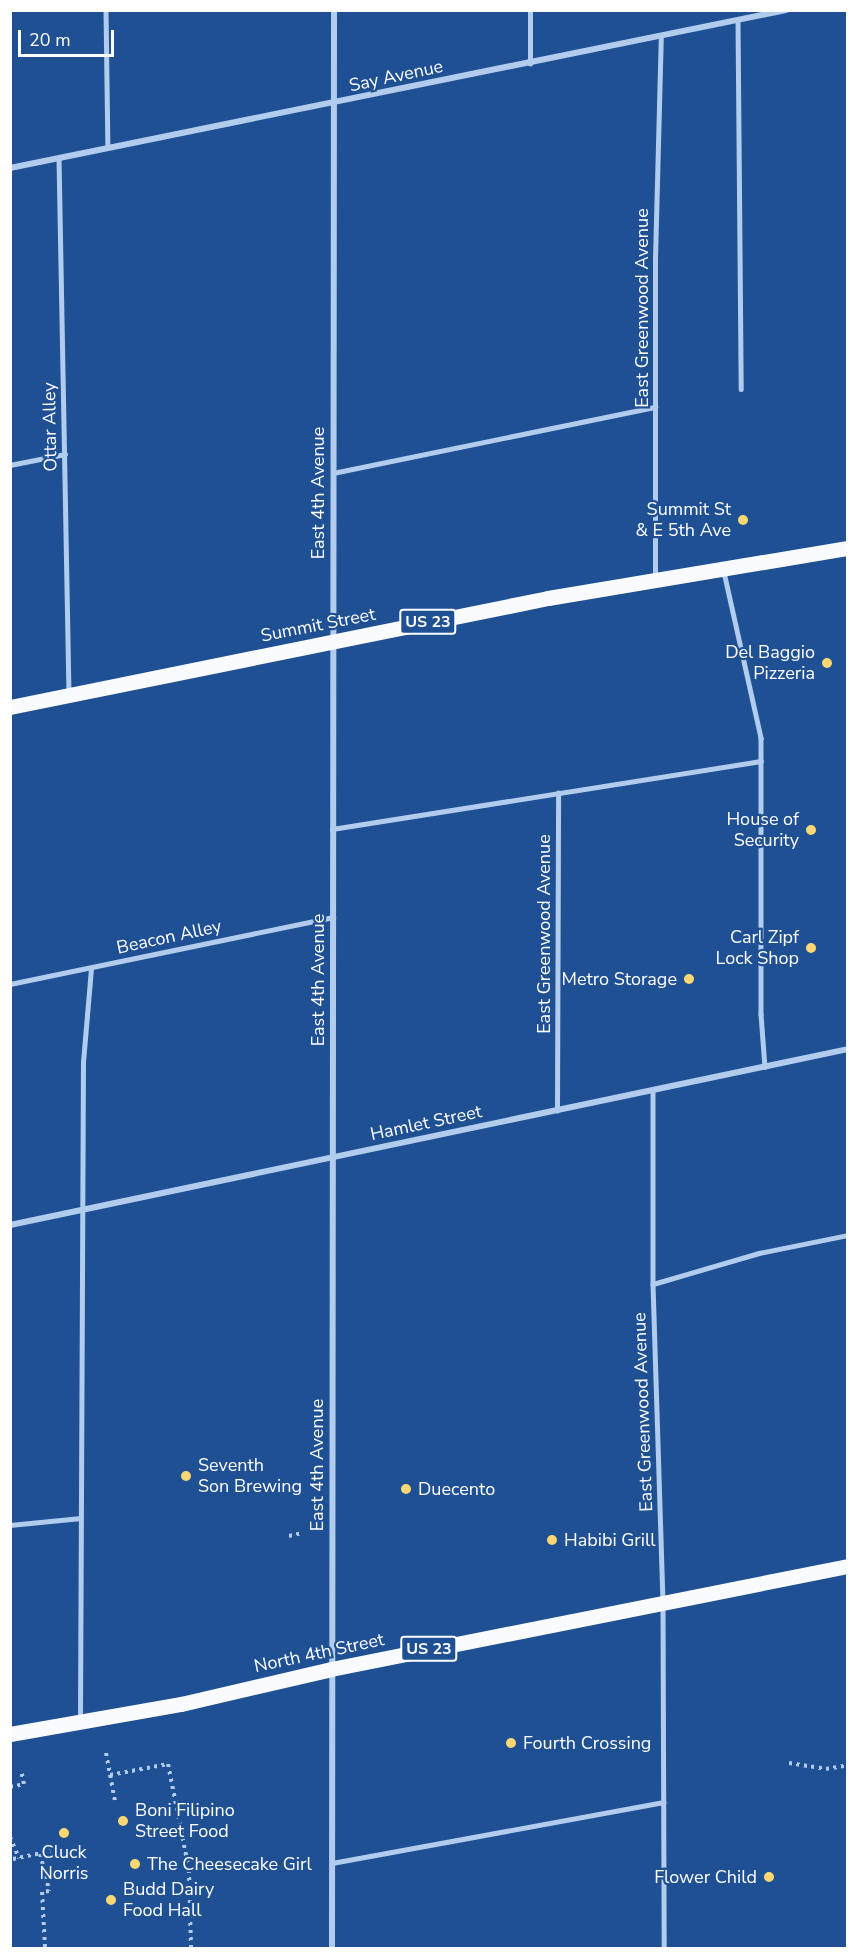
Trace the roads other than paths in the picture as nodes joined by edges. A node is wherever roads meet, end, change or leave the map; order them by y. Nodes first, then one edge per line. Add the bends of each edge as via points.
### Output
1 (106, 10) edge
2 (334, 10) edge
3 (530, 10) edge
4 (786, 10) edge
5 (761, 13) edge
6 (738, 20) junction
7 (661, 36) junction
8 (530, 63) junction
9 (334, 104) junction
10 (108, 148) junction
11 (59, 158) junction
12 (10, 168) edge
13 (741, 388) dead end
14 (655, 407) junction
15 (64, 454) junction
16 (10, 465) edge
17 (333, 473) junction
18 (848, 548) edge
19 (723, 570) junction
20 (655, 580) junction
21 (333, 642) junction
22 (69, 694) junction
23 (10, 707) edge
24 (761, 761) junction
25 (558, 793) junction
26 (332, 829) junction
27 (333, 917) junction
28 (91, 968) junction
29 (10, 984) edge
30 (848, 1050) edge
31 (765, 1067) junction
32 (653, 1090) junction
33 (557, 1110) junction
34 (333, 1158) junction
35 (82, 1210) junction
36 (10, 1225) edge
37 (848, 1235) edge
38 (653, 1284) junction
39 (81, 1518) junction
40 (10, 1525) edge
41 (848, 1566) edge
42 (663, 1603) junction
43 (332, 1669) junction
44 (80, 1720) junction
45 (10, 1734) edge
46 (663, 1802) junction
47 (332, 1863) junction
48 (332, 1948) edge
49 (664, 1948) edge

1 - 10 lane
2 - 9 street, East 4th Avenue
3 - 8 lane
4 - 5 street, Say Avenue
5 - 6 street, Say Avenue
6 - 7 street, Say Avenue
6 - 13 lane
7 - 8 street, Say Avenue
7 - 14 lane, East Greenwood Avenue
8 - 9 street, Say Avenue
9 - 10 street, Say Avenue
9 - 17 street, East 4th Avenue
10 - 11 street, Say Avenue
11 - 12 street, Say Avenue
11 - 15 lane, Ottar Alley
14 - 17 lane
14 - 20 lane, East Greenwood Avenue
15 - 16 lane
15 - 22 lane, Ottar Alley
17 - 21 street, East 4th Avenue
18 - 19 main road, Summit Street / US 23
19 - 20 main road, Summit Street / US 23
19 - 24 lane via 761,738
20 - 21 main road, Summit Street / US 23
21 - 22 main road, Summit Street / US 23
21 - 26 street, East 4th Avenue
22 - 23 main road, Summit Street / US 23
24 - 25 lane
24 - 31 lane via 761,1014
25 - 26 lane
25 - 33 lane, East Greenwood Avenue
26 - 27 street, East 4th Avenue
27 - 28 lane, Beacon Alley
27 - 34 street, East 4th Avenue
28 - 29 lane, Beacon Alley
28 - 35 lane via 83,1062
30 - 31 street, Hamlet Street
31 - 32 street, Hamlet Street
32 - 33 street, Hamlet Street
32 - 38 lane, East Greenwood Avenue
33 - 34 street, Hamlet Street
34 - 35 street, Hamlet Street
34 - 43 street, East 4th Avenue
35 - 36 street, Hamlet Street
35 - 39 lane
37 - 38 lane via 759,1253
38 - 42 lane, East Greenwood Avenue
39 - 40 lane
39 - 44 lane
41 - 42 main road, North 4th Street / US 23
42 - 43 main road, North 4th Street / US 23
42 - 46 lane, East Greenwood Avenue
43 - 44 main road, North 4th Street / US 23 via 181,1704
43 - 47 street, East 4th Avenue
44 - 45 main road, North 4th Street / US 23
46 - 47 lane
46 - 49 lane, East Greenwood Avenue
47 - 48 street, East 4th Avenue

